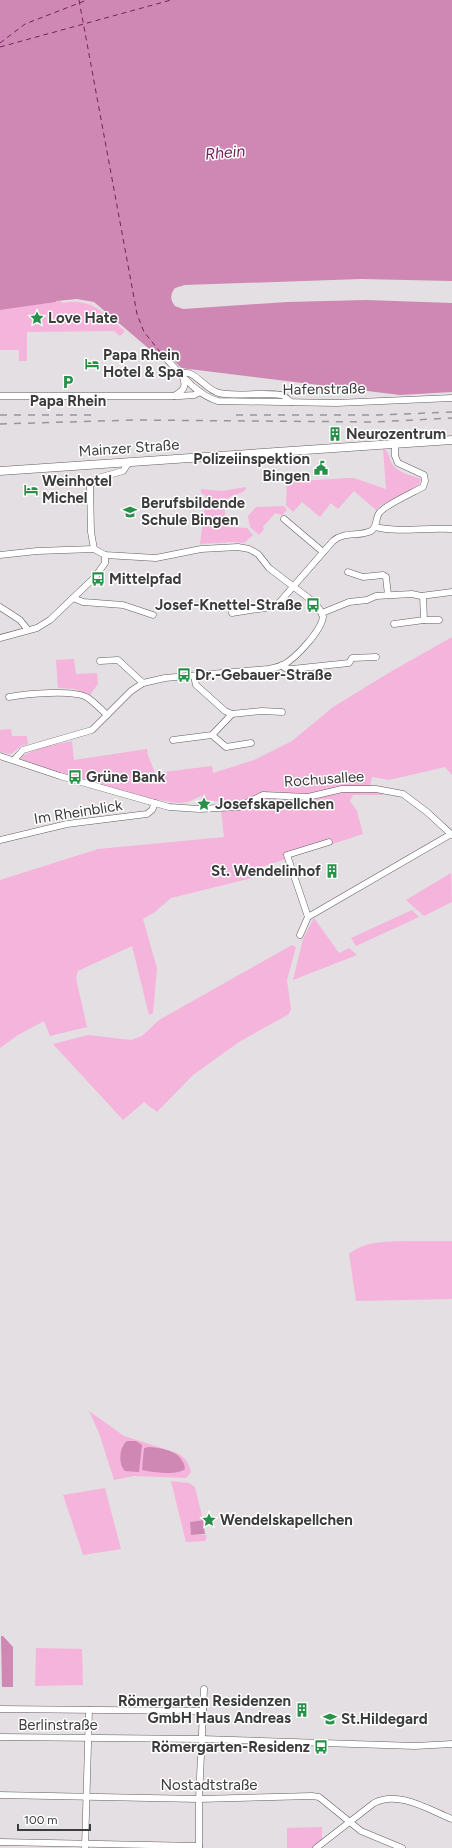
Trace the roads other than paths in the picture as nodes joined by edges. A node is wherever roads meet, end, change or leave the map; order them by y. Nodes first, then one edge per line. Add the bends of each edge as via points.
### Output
1 (163, 355) dead end
2 (181, 374) junction
3 (200, 392) junction
4 (0, 396) edge
5 (174, 396) junction
6 (452, 398) edge
7 (290, 402) junction
8 (452, 440) edge
9 (396, 444) junction
10 (129, 462) junction
11 (0, 471) edge
12 (284, 519) dead end
13 (375, 527) junction
14 (452, 529) edge
15 (94, 549) junction
16 (323, 552) junction
17 (0, 555) edge
18 (105, 555) junction
19 (348, 572) dead end
20 (293, 586) junction
21 (452, 592) edge
22 (388, 595) junction
23 (423, 596) junction
24 (73, 598) junction
25 (0, 607) edge
26 (232, 613) dead end
27 (322, 614) junction
28 (153, 615) dead end
29 (424, 620) junction
30 (438, 620) dead end
31 (394, 624) dead end
32 (28, 630) junction
33 (0, 638) edge
34 (376, 657) dead end
35 (100, 660) dead end
36 (282, 665) junction
37 (194, 676) junction
38 (143, 683) junction
39 (9, 697) dead end
40 (282, 712) dead end
41 (232, 714) junction
42 (107, 715) junction
43 (212, 735) junction
44 (173, 740) dead end
45 (251, 743) dead end
46 (0, 756) edge
47 (14, 760) junction
48 (155, 803) junction
49 (452, 834) edge
50 (0, 840) edge
51 (329, 842) dead end
52 (308, 917) junction
53 (300, 935) dead end
54 (204, 1689) dead end
55 (0, 1709) edge
56 (89, 1710) junction
57 (203, 1711) junction
58 (0, 1738) edge
59 (88, 1738) junction
60 (202, 1739) junction
61 (452, 1744) edge
62 (0, 1795) edge
63 (87, 1796) junction
64 (199, 1799) junction
65 (452, 1819) edge
66 (351, 1822) junction
67 (0, 1842) edge
68 (85, 1846) edge
69 (199, 1847) edge
70 (316, 1848) edge
71 (402, 1848) edge

1 - 2 street, Hafenstraße
2 - 3 street, Hafenstraße
2 - 5 street via 185,387
2 - 7 street via 192,374 206,387 218,393 280,395
3 - 5 street via 194,395
3 - 7 street, Hafenstraße via 213,400 224,402
4 - 5 street
6 - 7 street, Hafenstraße via 336,403
8 - 9 main road, Mainzer Straße
9 - 10 main road, Mainzer Straße
9 - 13 street via 395,456 398,463 422,474 425,484 382,510 376,516
10 - 11 main road, Mainzer Straße
10 - 15 street via 123,471 98,478 90,485
12 - 16 street
13 - 14 street
13 - 16 street via 371,531 339,537
15 - 17 street
15 - 18 street
16 - 20 street
18 - 20 street via 156,558 201,549 238,547 258,554 269,568
18 - 24 street via 103,567
19 - 22 street via 363,577 383,575 386,577
20 - 26 street via 278,604
20 - 27 street via 315,603
21 - 23 street
22 - 23 street
22 - 27 street via 349,602
23 - 29 street
24 - 28 street via 88,603 123,605
24 - 32 street via 46,623
25 - 32 street via 20,620
27 - 36 street via 318,629 295,656
29 - 30 street
29 - 31 street
32 - 33 street
34 - 36 street via 352,658 349,663 292,669
35 - 38 street via 118,660
36 - 37 street via 268,669
37 - 38 street
37 - 41 street via 196,685 225,711
38 - 42 street via 131,690
39 - 42 street via 76,693 88,698
40 - 41 street
41 - 43 street
42 - 47 street via 99,725 87,732 24,750
43 - 44 street
43 - 45 street via 226,747
46 - 47 street, Rochusallee
47 - 48 street, Rochusallee
48 - 49 street, Rochusallee via 169,807 199,809 238,807 263,795 308,797 342,789 376,789 403,794
48 - 50 street, Im Rheinblick via 147,814 67,824
49 - 52 street
51 - 52 street via 287,856
52 - 53 street
54 - 57 street
55 - 56 street
56 - 57 street
56 - 59 street
57 - 60 street
58 - 59 street, Berlinstraße
59 - 60 street, Berlinstraße
59 - 63 street
60 - 61 street, Berlinstraße via 415,1746
60 - 64 street
62 - 63 street, Nostadtstraße
63 - 64 street, Nostadtstraße
63 - 68 street
64 - 66 street, Nostadtstraße via 319,1797
64 - 69 street
65 - 66 street via 394,1798 374,1803
66 - 70 street
66 - 71 street, Nostadtstraße via 361,1831
67 - 68 street
68 - 69 street

